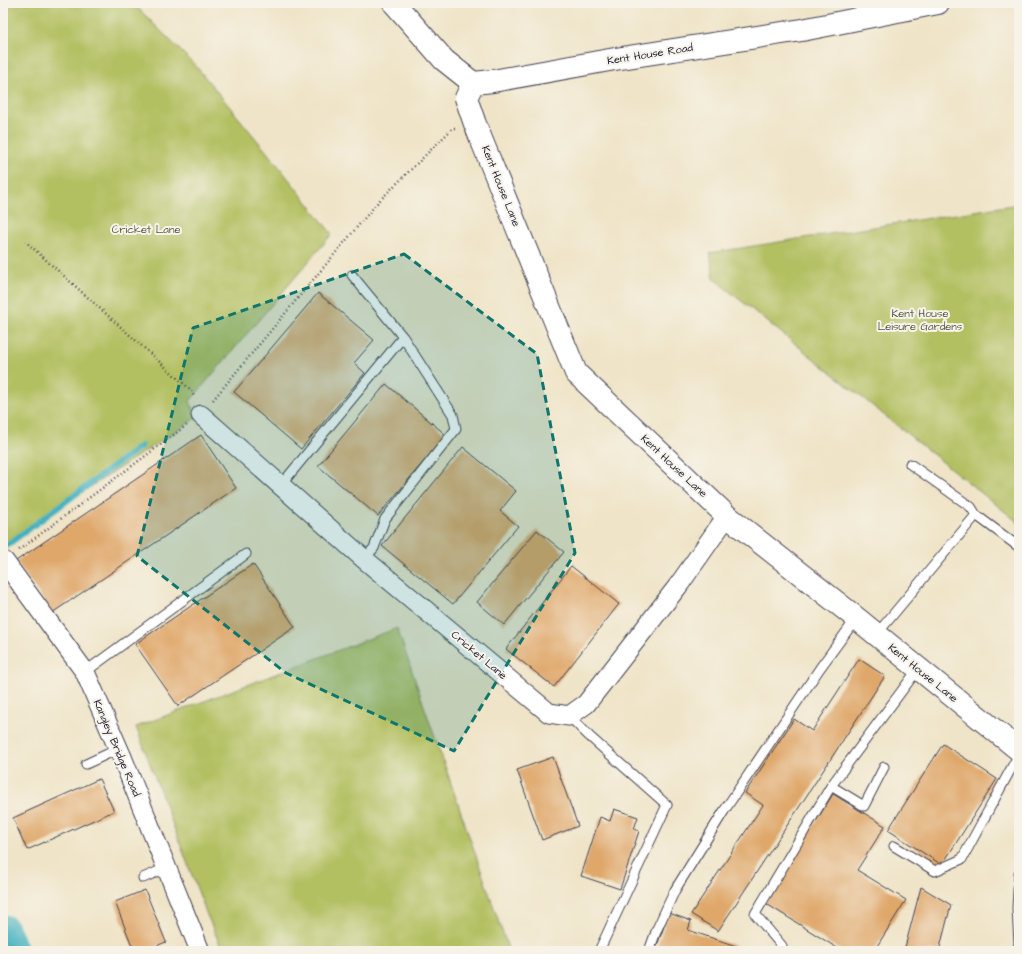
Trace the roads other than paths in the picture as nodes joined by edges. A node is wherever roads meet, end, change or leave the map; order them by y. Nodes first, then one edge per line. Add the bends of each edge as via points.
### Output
1 (394, 3) edge
2 (938, 3) edge
3 (473, 83) junction
4 (352, 275) dead end
5 (403, 337) junction
6 (201, 415) road end
7 (910, 464) dead end
8 (281, 485) junction
9 (976, 515) junction
10 (726, 516) junction
11 (1019, 547) edge
12 (246, 554) dead end
13 (364, 559) junction
14 (4, 560) edge
15 (855, 618) junction
16 (876, 635) junction
17 (918, 669) junction
18 (85, 672) junction
19 (569, 716) junction
20 (118, 749) junction
21 (1019, 750) edge
22 (1019, 754) edge
23 (86, 764) dead end
24 (884, 767) dead end
25 (830, 786) junction
26 (894, 846) dead end
27 (166, 868) junction
28 (1019, 873) edge
29 (143, 878) dead end
30 (200, 951) edge
31 (599, 951) edge
32 (649, 951) edge
33 (781, 951) edge
34 (1017, 951) edge

1 - 3 street via 444,60
2 - 3 street, Kent House Road via 802,30
3 - 10 street, Kent House Lane via 466,98 475,124 576,373
4 - 5 lane
5 - 8 lane
5 - 13 lane via 453,415 456,429 385,519 374,548
6 - 8 street, Cricket Lane
7 - 9 lane via 971,507
8 - 13 street, Cricket Lane
9 - 11 lane
9 - 16 lane
10 - 15 street, Kent House Lane
10 - 19 street via 678,586 591,698
12 - 18 lane
13 - 19 street, Cricket Lane via 549,713
14 - 18 street, Kangley Bridge Road
15 - 16 street, Kent House Lane
15 - 32 lane via 675,890
16 - 17 street, Kent House Lane
17 - 21 street, Kent House Lane
17 - 25 lane
18 - 20 street, Kangley Bridge Road
19 - 31 lane via 667,805
20 - 23 lane
20 - 27 street, Kangley Bridge Road
22 - 26 lane via 962,859 935,871
24 - 25 lane via 864,806
25 - 33 lane via 754,914 782,946
27 - 29 lane
27 - 30 street, Kangley Bridge Road
28 - 34 lane via 1016,908 1019,944

